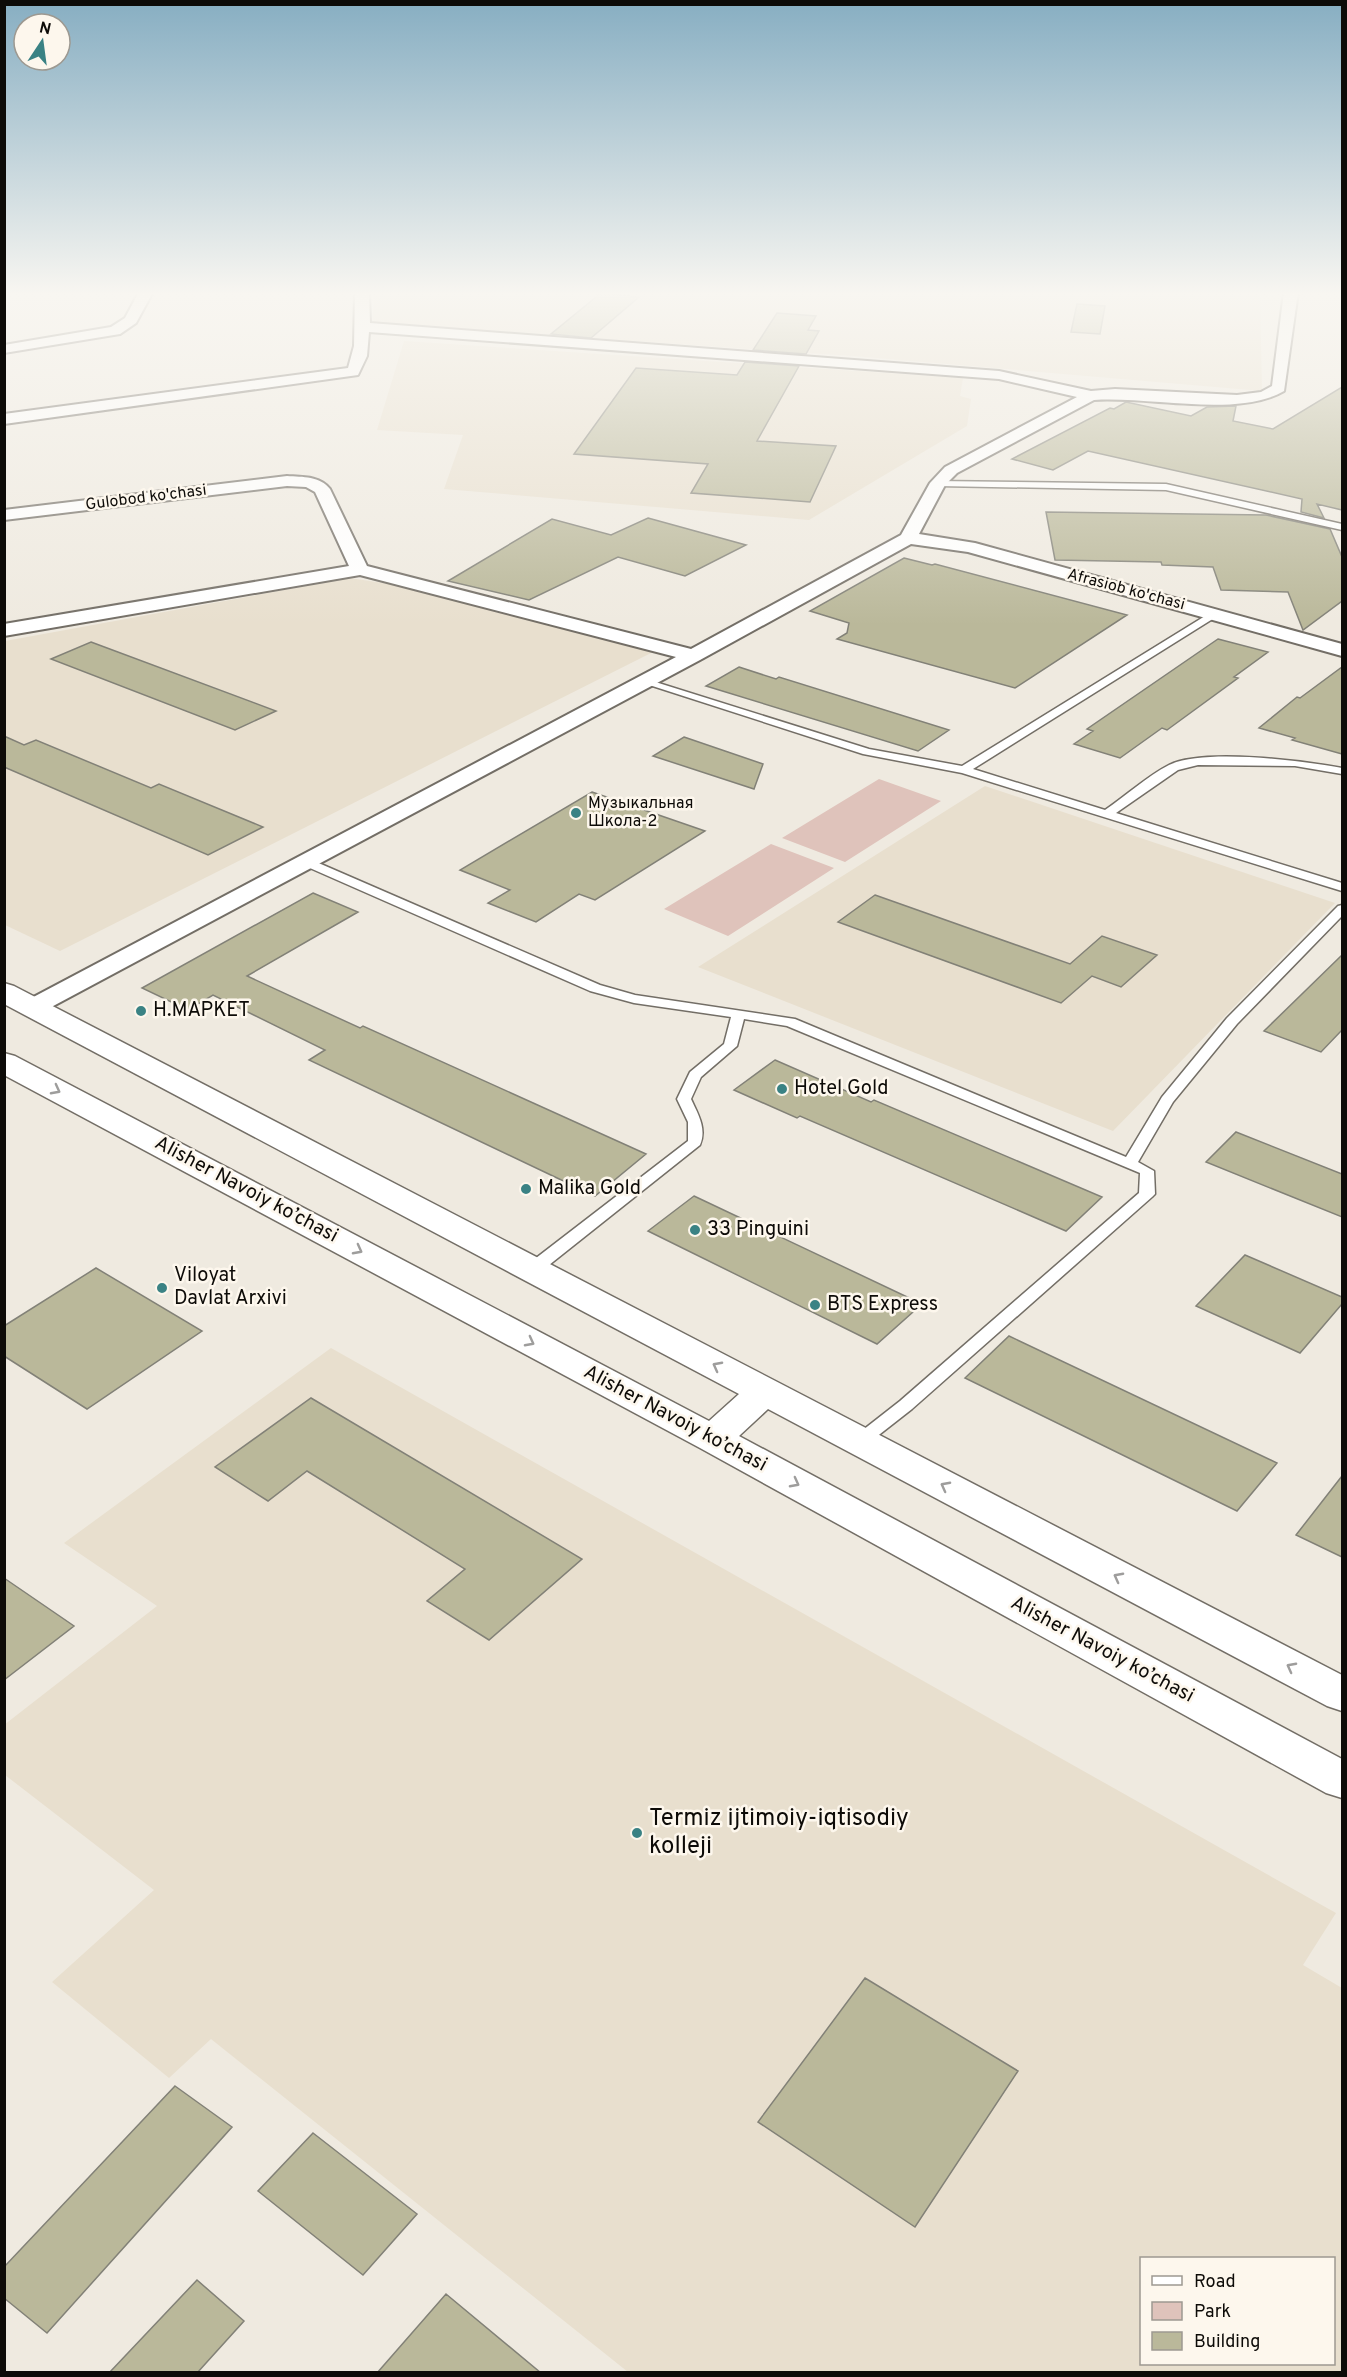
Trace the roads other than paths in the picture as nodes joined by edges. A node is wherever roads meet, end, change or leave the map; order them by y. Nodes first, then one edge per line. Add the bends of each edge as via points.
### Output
1 (130, 403) edge
2 (1078, 403) edge
3 (4, 419) edge
4 (938, 483) junction
5 (4, 515) edge
6 (1342, 527) edge
7 (908, 538) junction
8 (360, 570) junction
9 (1214, 615) junction
10 (4, 630) edge
11 (1342, 650) edge
12 (693, 656) junction
13 (645, 682) junction
14 (964, 770) junction
15 (1342, 771) edge
16 (1107, 814) junction
17 (307, 862) junction
18 (1342, 887) edge
19 (1342, 909) edge
20 (19, 1000) edge
21 (739, 1014) junction
22 (4, 1062) edge
23 (1129, 1164) junction
24 (533, 1269) junction
25 (764, 1391) junction
26 (713, 1439) junction
27 (860, 1441) junction
28 (1342, 1694) edge
29 (1342, 1780) edge

1 - 3 street
2 - 4 street via 951,470
4 - 6 lane via 1166,487
4 - 7 street
5 - 8 street, Gulobod ko'chasi via 287,481 310,482 322,489
7 - 9 street, Afrasiob ko'chasi via 969,547
7 - 12 street
8 - 10 street
8 - 12 street
9 - 11 street, Afrasiob ko'chasi
9 - 14 lane
12 - 13 street
13 - 14 lane via 867,752
13 - 17 street
14 - 16 lane
15 - 16 lane via 1253,760 1198,762 1174,767
16 - 18 lane
17 - 20 street
17 - 21 lane via 595,988 634,999
19 - 23 lane via 1232,1021 1167,1100
20 - 24 main road
21 - 23 lane via 790,1022
21 - 24 lane via 730,1046 689,1084 684,1099 696,1122 695,1142
22 -> 26 main road, Alisher Navoiy ko’chasi
23 - 27 lane via 1147,1172 1147,1194
25 -> 24 main road
25 - 26 main road
25 - 27 main road
26 -> 29 main road, Alisher Navoiy ko’chasi
28 -> 27 main road

